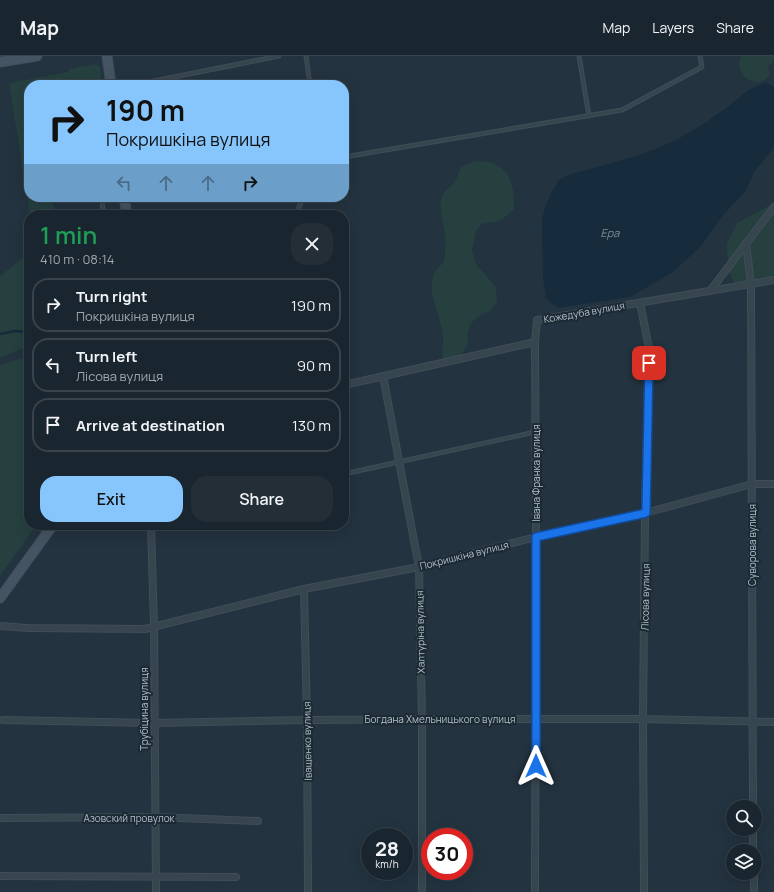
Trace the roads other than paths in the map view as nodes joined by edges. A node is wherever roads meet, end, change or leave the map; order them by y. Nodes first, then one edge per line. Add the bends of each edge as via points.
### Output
1 (37, 56) edge
2 (107, 56) edge
3 (279, 56) edge
4 (307, 56) edge
5 (579, 56) edge
6 (700, 56) edge
7 (0, 62) edge
8 (109, 80) edge
9 (159, 80) edge
10 (309, 80) edge
11 (589, 116) junction
12 (349, 156) edge
13 (774, 207) edge
14 (746, 243) junction
15 (774, 280) edge
16 (751, 284) junction
17 (710, 291) junction
18 (640, 302) junction
19 (535, 342) junction
20 (383, 376) junction
21 (349, 384) edge
22 (535, 432) junction
23 (399, 461) junction
24 (349, 473) edge
25 (752, 484) junction
26 (774, 484) edge
27 (646, 513) junction
28 (49, 530) edge
29 (151, 530) edge
30 (536, 537) junction
31 (419, 567) junction
32 (304, 590) junction
33 (0, 598) edge
34 (0, 626) edge
35 (154, 626) junction
36 (536, 719) junction
37 (644, 719) junction
38 (3, 720) dead end
39 (307, 720) junction
40 (422, 720) junction
41 (753, 722) junction
42 (774, 722) edge
43 (154, 723) junction
44 (753, 800) edge
45 (156, 817) junction
46 (0, 818) edge
47 (258, 821) dead end
48 (0, 876) edge
49 (156, 876) junction
50 (236, 877) dead end
51 (754, 880) edge
52 (156, 892) edge
53 (308, 892) edge
54 (422, 892) edge
55 (535, 892) edge
56 (644, 892) edge
57 (754, 892) edge

1 - 7 street
2 - 8 street
3 - 9 lane
4 - 10 lane
5 - 11 lane
6 - 11 lane via 702,67 622,110
11 - 12 lane
13 - 14 street
14 - 16 street, Суворова вулиця
14 - 17 street
15 - 16 street, Кожедуба вулиця
16 - 17 street, Кожедуба вулиця
16 - 25 street, Суворова вулиця
17 - 18 street, Кожедуба вулиця
18 - 19 street, Кожедуба вулиця via 537,320
18 - 27 street, Лісова вулиця via 649,348
19 - 20 street
19 - 22 street, Івана Франка вулиця
20 - 21 street
20 - 23 street, Халтуріна вулиця
22 - 23 lane
22 - 30 street, Івана Франка вулиця
23 - 24 lane
23 - 31 street, Халтуріна вулиця
25 - 26 street, Покришкіна вулиця
25 - 27 street, Покришкіна вулиця
25 - 41 street, Суворова вулиця
27 - 30 street, Покришкіна вулиця
27 - 37 street, Лісова вулиця
28 - 33 street
29 - 35 street, Трубіцина вулиця
30 - 31 street, Покришкіна вулиця
30 - 36 street, Івана Франка вулиця
31 - 32 street, Покришкіна вулиця
31 - 40 street, Халтуріна вулиця
32 - 35 street, Покришкіна вулиця
32 - 39 street, Іващенко вулиця
34 - 35 street, Покришкіна вулиця via 145,629
35 - 43 street, Трубіцина вулиця
36 - 37 street, Богдана Хмельницького вулиця
36 - 40 street, Богдана Хмельницького вулиця
36 - 55 street, Івана Франка вулиця
37 - 41 street, Богдана Хмельницького вулиця
37 - 56 street, Лісова вулиця
38 - 43 street, Богдана Хмельницького вулиця
39 - 40 street, Богдана Хмельницького вулиця
39 - 43 street, Богдана Хмельницького вулиця
39 - 53 street, Іващенко вулиця
40 - 54 street, Халтуріна вулиця
41 - 42 street, Богдана Хмельницького вулиця
41 - 44 street, Суворова вулиця
43 - 45 street, Трубіцина вулиця
45 - 46 street, Азовский провулок
45 - 47 street, Азовский провулок
45 - 49 street, Трубіцина вулиця
48 - 49 street
49 - 50 street
49 - 52 street, Трубіцина вулиця
51 - 57 street

